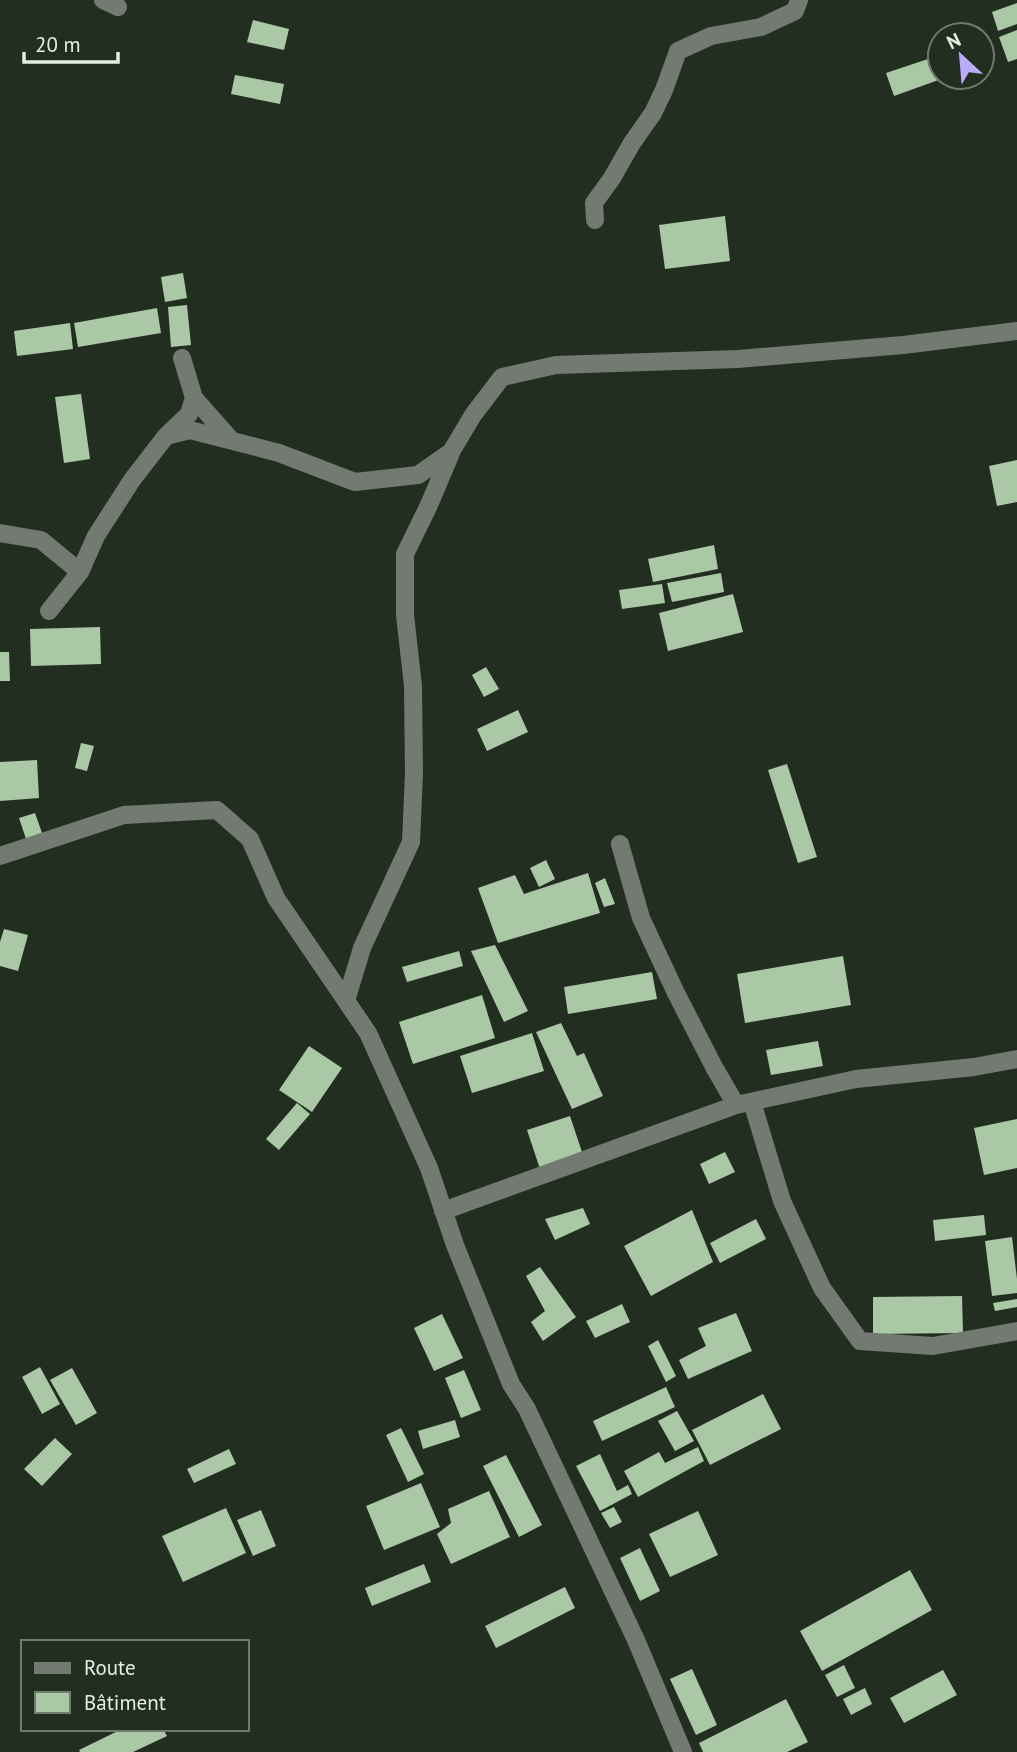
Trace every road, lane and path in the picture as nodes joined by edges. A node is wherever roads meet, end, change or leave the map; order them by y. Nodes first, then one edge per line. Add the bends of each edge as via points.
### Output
1 (799, 0) edge
2 (596, 220) dead end
3 (1017, 331) edge
4 (182, 358) dead end
5 (194, 398) junction
6 (166, 436) junction
7 (232, 441) junction
8 (451, 452) junction
9 (0, 533) edge
10 (80, 572) junction
11 (49, 611) dead end
12 (620, 844) dead end
13 (0, 856) edge
14 (346, 1001) junction
15 (1017, 1059) edge
16 (744, 1104) junction
17 (443, 1210) junction
18 (1017, 1331) edge
19 (683, 1752) edge

1 - 2 street via 795,11 761,27 711,36 678,51 653,113 594,203
3 - 8 street via 750,358 555,365 502,377
4 - 5 street
5 - 6 street via 189,414
5 - 7 street
6 - 7 street via 190,430
6 - 10 street via 131,480
7 - 8 street via 355,482 418,475
8 - 14 street via 405,554 405,615 413,686 411,842 362,948
9 - 10 street via 41,540
10 - 11 street
12 - 16 street via 641,918 676,993 714,1067
13 - 14 street via 124,815 216,810 250,839 276,898
14 - 17 street via 369,1033
15 - 16 street via 974,1068 856,1079
16 - 17 street
16 - 18 street via 822,1288 860,1341 933,1346
17 - 19 street via 511,1384 625,1616

